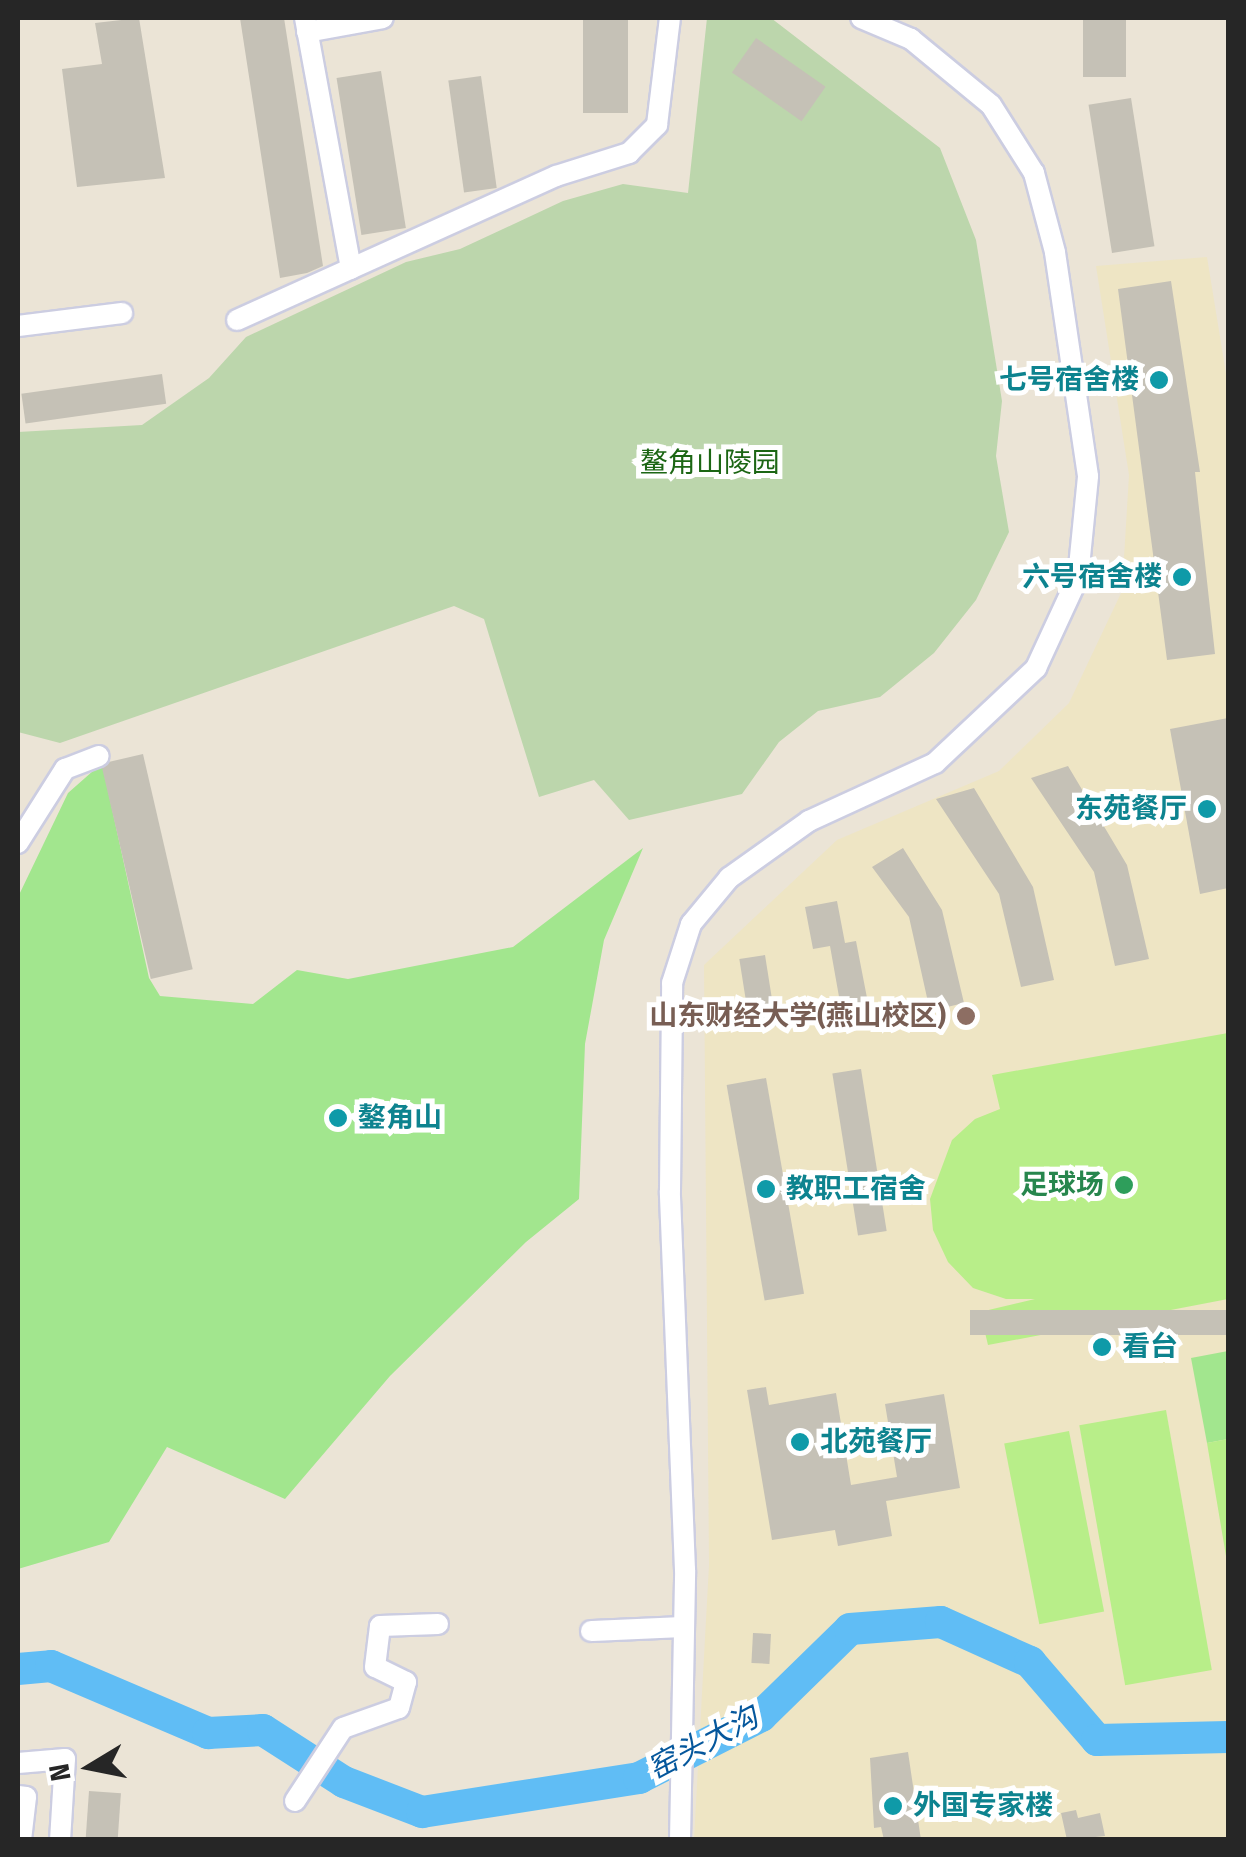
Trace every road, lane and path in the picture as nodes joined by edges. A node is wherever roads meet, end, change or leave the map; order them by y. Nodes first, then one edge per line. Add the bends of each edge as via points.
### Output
1 (382, 18) edge
2 (670, 18) edge
3 (860, 18) edge
4 (306, 25) edge
5 (351, 269) junction
6 (122, 313) dead end
7 (237, 320) dead end
8 (18, 326) edge
9 (99, 756) dead end
10 (18, 843) edge
11 (438, 1624) dead end
12 (684, 1627) junction
13 (591, 1630) dead end
14 (18, 1763) edge
15 (18, 1796) edge
16 (295, 1801) dead end
17 (680, 1831) edge
18 (22, 1840) edge
19 (60, 1840) edge

1 - 4 street
2 - 5 street via 650,138
3 - 12 street via 911,39 991,105 1034,173 1056,252 1088,476 1078,578 1036,668 935,763 808,820 729,878 691,924 672,983 670,1134
4 - 5 street
5 - 7 street
6 - 8 street
9 - 10 street via 66,770
11 - 16 street via 380,1626 376,1667 406,1682 400,1708 343,1728
12 - 13 street
12 - 17 street
14 - 19 street via 65,1759
15 - 18 street via 26,1797

